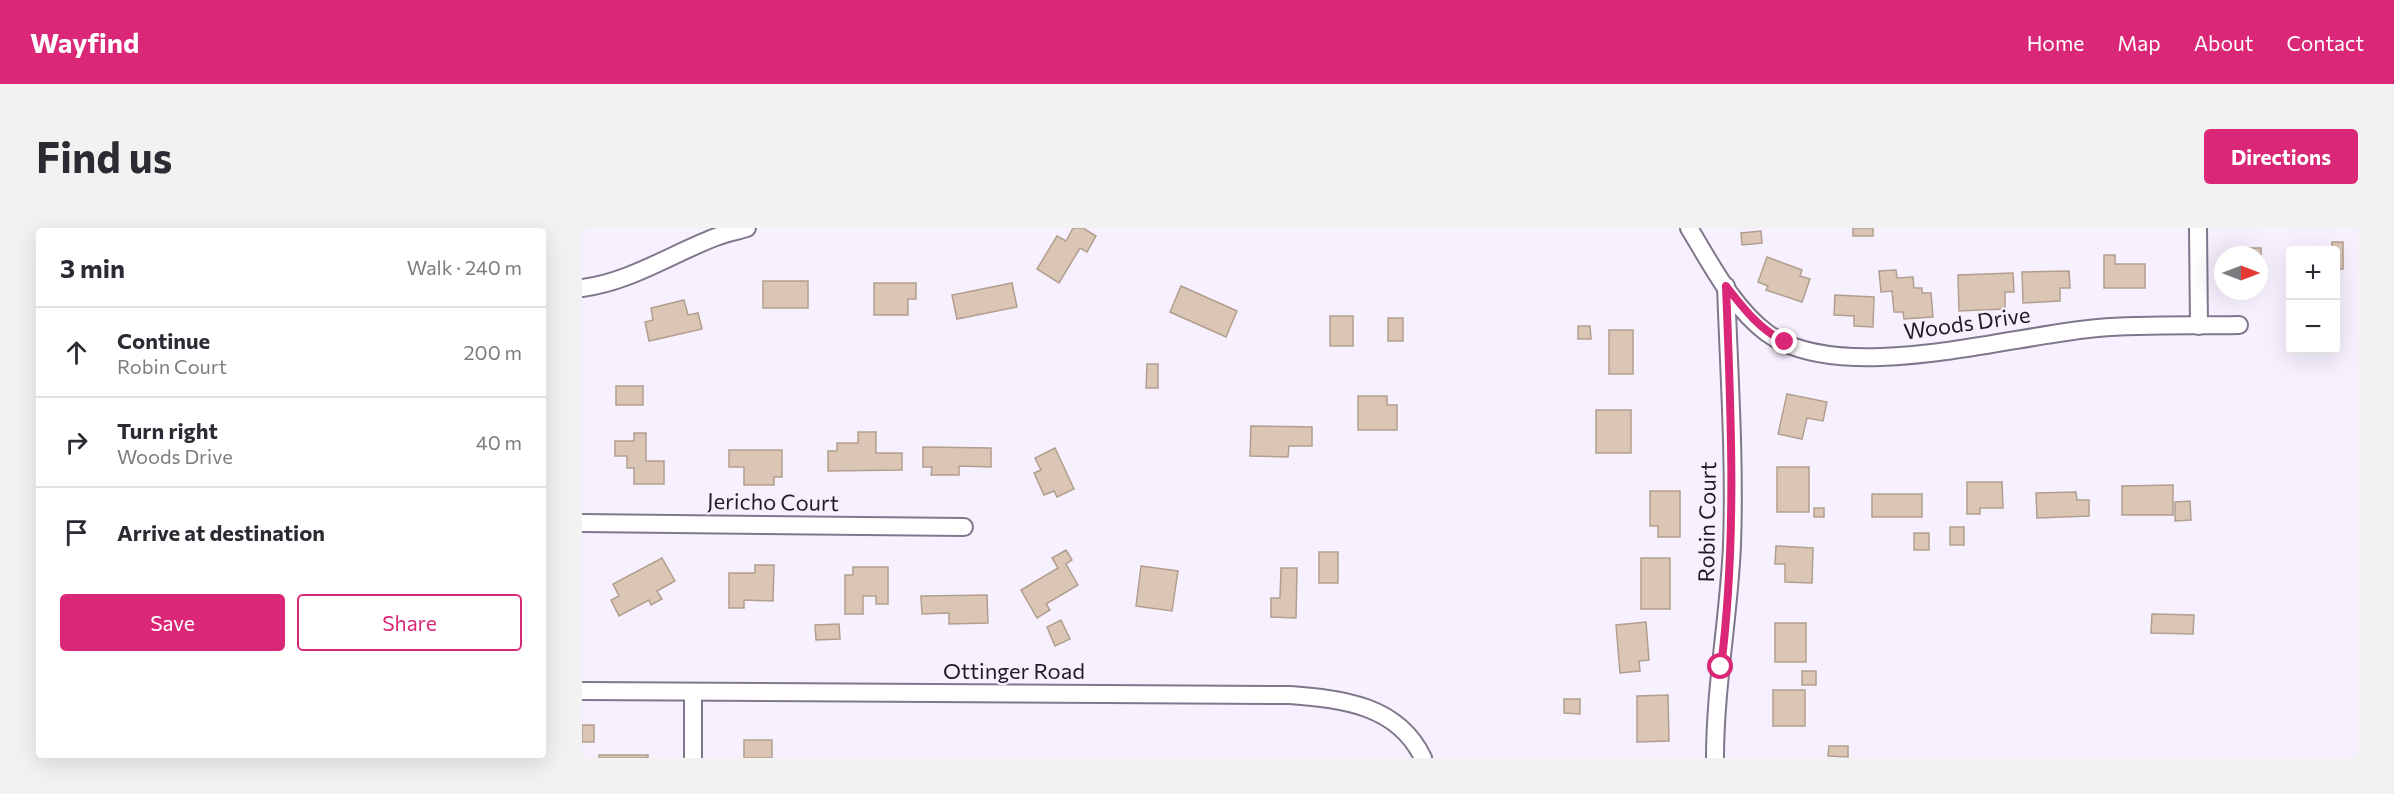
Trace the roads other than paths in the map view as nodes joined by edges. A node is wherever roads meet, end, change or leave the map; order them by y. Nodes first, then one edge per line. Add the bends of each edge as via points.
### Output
1 (747, 228) edge
2 (2198, 228) edge
3 (1692, 233) edge
4 (1726, 286) junction
5 (582, 288) edge
6 (2240, 325) dead end
7 (2199, 326) junction
8 (582, 523) edge
9 (964, 527) dead end
10 (582, 691) edge
11 (693, 692) junction
12 (693, 758) edge
13 (1423, 758) edge
14 (1715, 758) edge

1 - 5 street via 717,236 622,278
2 - 7 street
3 - 4 street, Woods Drive
4 - 7 street, Woods Drive via 1768,334 1808,352 1843,357 1918,355 2099,327
4 - 14 street, Robin Court via 1732,546
6 - 7 street, Woods Drive
8 - 9 street, Jericho Court
10 - 11 street, Ottinger Road
11 - 12 street
11 - 13 street, Ottinger Road via 1320,697 1354,703 1393,720

